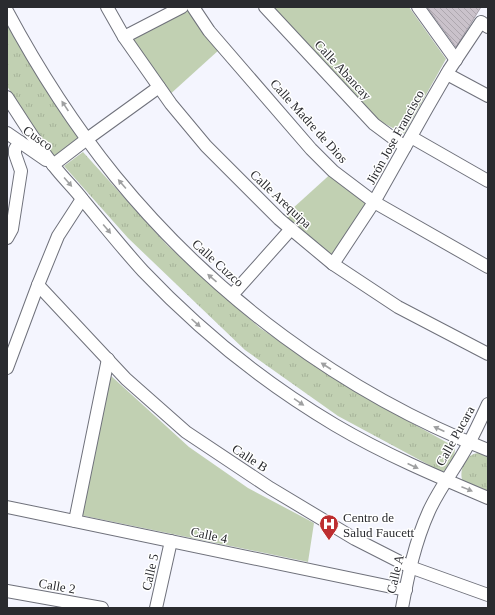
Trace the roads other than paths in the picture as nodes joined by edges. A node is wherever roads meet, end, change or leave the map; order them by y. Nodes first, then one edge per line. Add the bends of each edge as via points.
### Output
1 (107, 7) edge
2 (182, 7) edge
3 (193, 7) edge
4 (265, 7) edge
5 (418, 7) edge
6 (7, 11) edge
7 (484, 25) edge
8 (124, 37) junction
9 (456, 60) junction
10 (447, 74) junction
11 (159, 87) junction
12 (488, 96) edge
13 (7, 97) edge
14 (7, 118) edge
15 (22, 120) junction
16 (7, 133) edge
17 (87, 139) junction
18 (20, 142) junction
19 (408, 142) junction
20 (53, 165) junction
21 (488, 181) edge
22 (82, 199) junction
23 (374, 202) junction
24 (292, 229) junction
25 (7, 238) edge
26 (333, 264) junction
27 (488, 267) edge
28 (38, 285) junction
29 (232, 295) junction
30 (488, 354) edge
31 (108, 359) junction
32 (7, 368) edge
33 (488, 404) edge
34 (469, 443) junction
35 (488, 450) edge
36 (446, 480) junction
37 (488, 498) edge
38 (7, 507) edge
39 (75, 521) junction
40 (171, 541) junction
41 (410, 567) junction
42 (406, 590) junction
43 (7, 591) edge
44 (488, 595) edge
45 (102, 608) edge
46 (156, 608) edge
47 (402, 608) edge

1 - 8 street, Calle Arequipa
2 - 8 street
3 - 23 street, Calle Madre de Dios via 209,31 312,149 333,171
4 - 19 street, Calle Abancay via 374,124
5 - 9 street
17 -> 6 street, Calle Cuzco via 50,85
7 - 9 street, Jirón Jose Francisco
8 - 11 street, Calle Arequipa
9 - 10 street, Jirón Jose Francisco
10 - 12 street
10 - 19 street, Jirón Jose Francisco
11 - 17 street
11 - 24 street, Calle Arequipa via 206,146 273,214
13 - 15 street
14 - 15 street
15 - 20 street
16 - 18 street, Cusco
17 - 20 street
29 -> 17 street, Calle Cuzco via 148,214
18 - 20 street, Cusco
18 - 25 street via 15,154 21,171 12,229
19 - 21 street, Calle Abancay
19 - 23 street, Jirón Jose Francisco
20 -> 22 street
22 - 28 street via 58,236
22 -> 36 street via 164,292 209,335 258,374 349,433
23 - 26 street, Jirón Jose Francisco
23 - 27 street, Calle Madre de Dios
24 - 26 street, Calle Arequipa
24 - 29 street
26 - 30 street, Calle Arequipa via 398,307
28 - 31 street, Calle B
28 - 32 street
34 -> 29 street, Calle Cuzco via 344,378 274,329
31 - 39 street
31 - 41 street, Calle B via 186,432 277,492 355,539
33 - 34 street, Calle Pucara
34 - 35 street, Calle Cuzco
34 - 36 street, Calle Pucara
36 -> 37 street
36 - 41 street, Calle A via 418,540
38 - 39 street, Calle 4
39 - 40 street, Calle 4
40 - 42 street, Calle 4
40 - 46 street, Calle 5
41 - 42 street, Calle A
41 - 44 street, Calle B
42 - 47 street, Calle A
43 - 45 street, Calle 2

